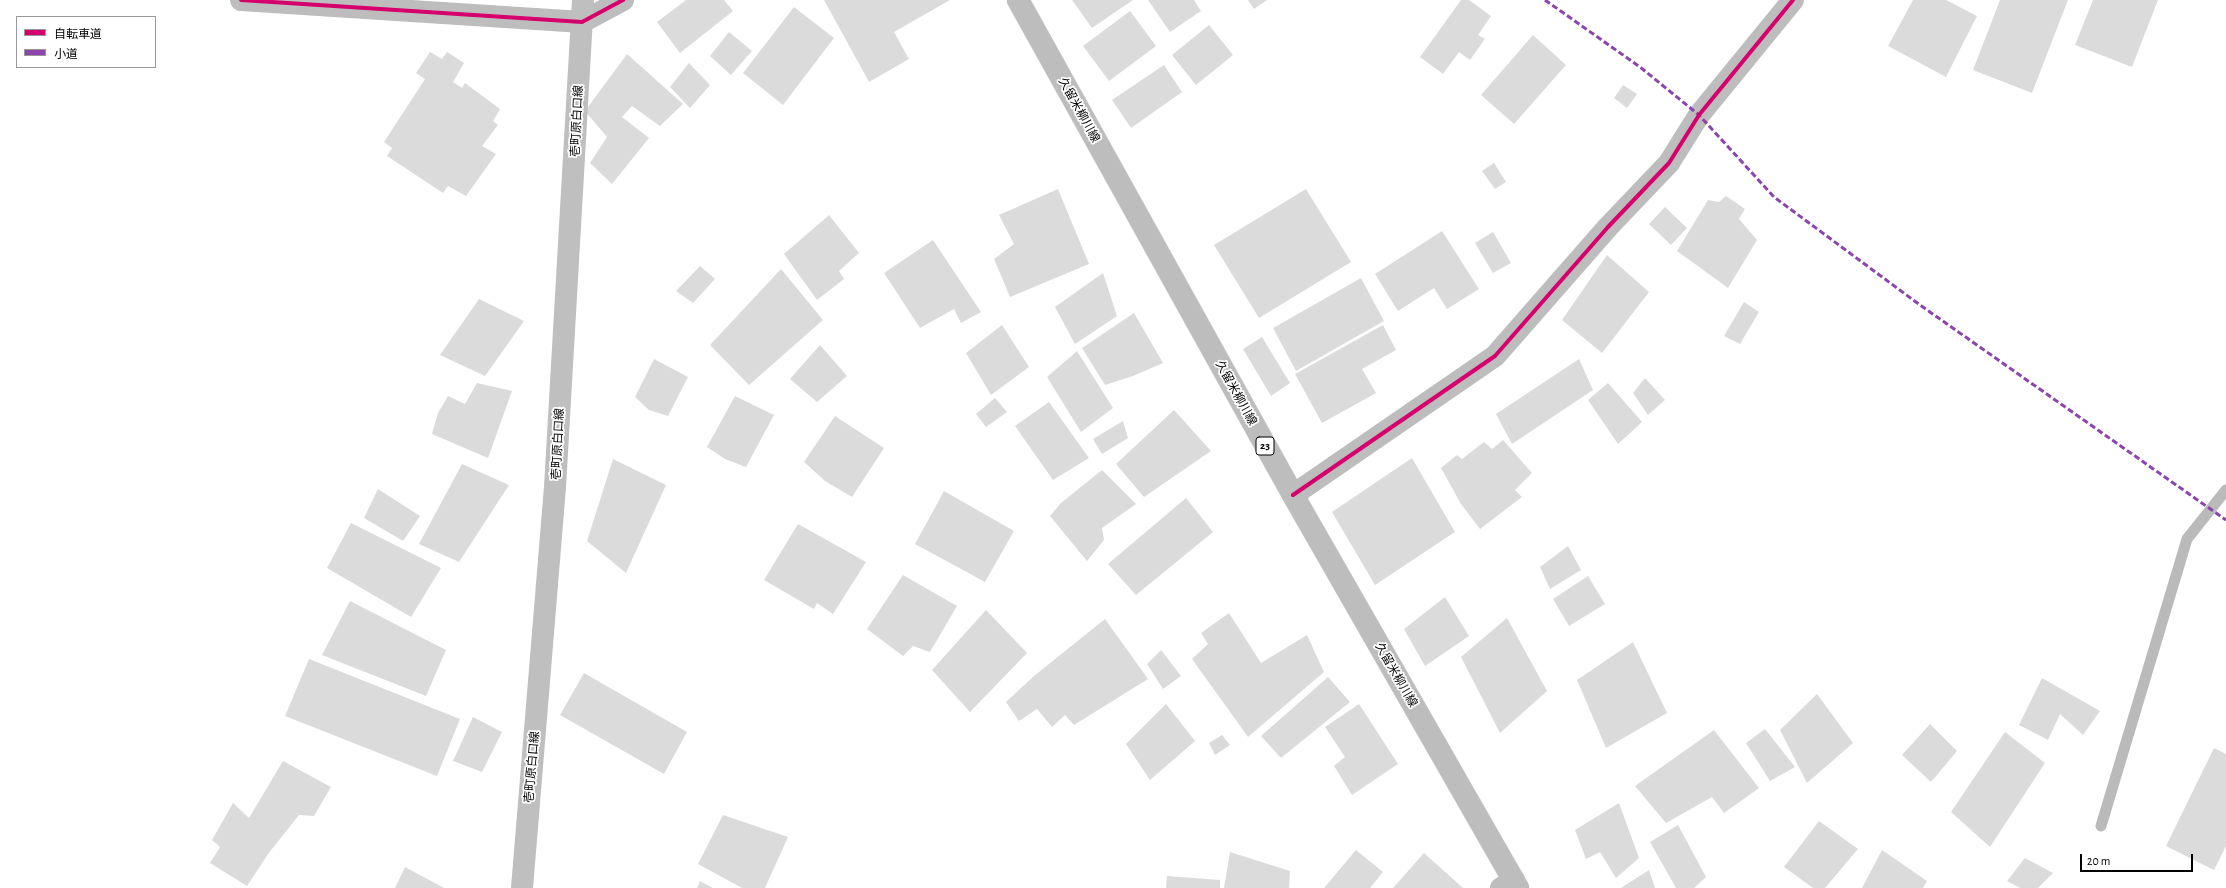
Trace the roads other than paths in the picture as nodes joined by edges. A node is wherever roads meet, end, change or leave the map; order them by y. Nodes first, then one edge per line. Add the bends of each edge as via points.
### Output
1 (241, 0) edge
2 (583, 0) edge
3 (623, 0) edge
4 (1018, 0) edge
5 (1793, 0) edge
6 (582, 22) junction
7 (1293, 495) junction
8 (1511, 885) edge
9 (522, 888) edge

1 - 6 street
2 - 6 main road, 壱町原白口線
3 - 6 street
4 - 7 street, 久留米柳川線 / 23
5 - 7 street via 1699,115 1669,163 1608,227 1495,356
6 - 9 main road, 壱町原白口線 via 556,487
7 - 8 street, 久留米柳川線 / 23

